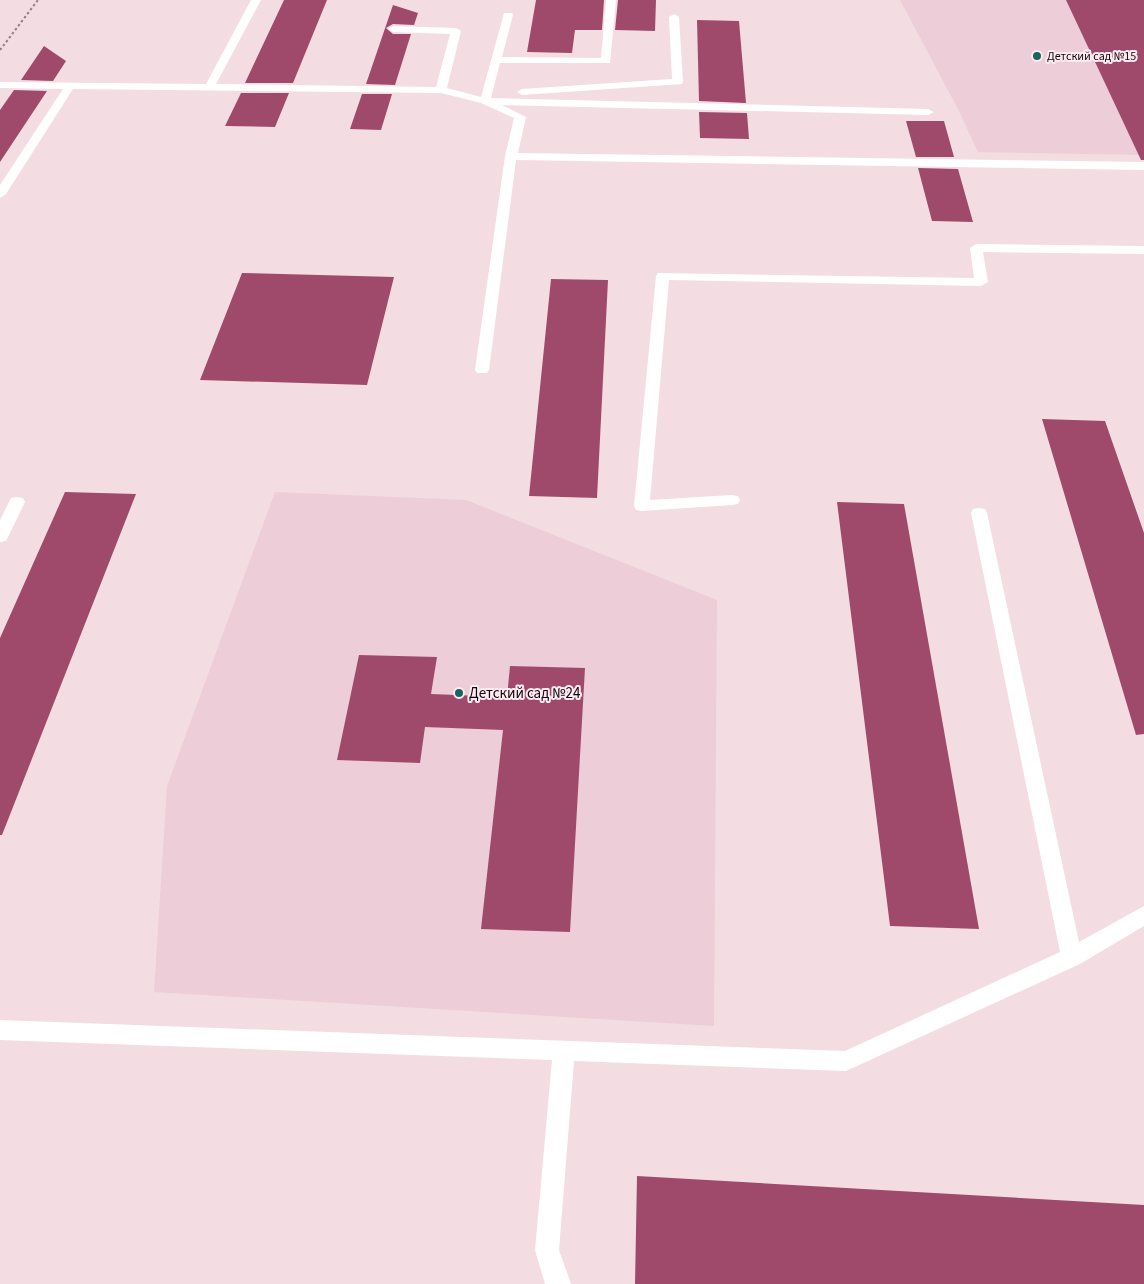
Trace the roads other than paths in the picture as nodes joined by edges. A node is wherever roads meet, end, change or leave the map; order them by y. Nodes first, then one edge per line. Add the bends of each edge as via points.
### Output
1 (256, 0) edge
2 (611, 0) edge
3 (508, 15) dead end
4 (674, 17) dead end
5 (393, 29) dead end
6 (496, 60) junction
7 (0, 86) edge
8 (70, 86) junction
9 (209, 88) junction
10 (441, 90) junction
11 (485, 100) junction
12 (928, 112) dead end
13 (511, 156) junction
14 (1144, 166) edge
15 (0, 194) edge
16 (1144, 250) edge
17 (482, 370) dead end
18 (732, 500) dead end
19 (17, 502) dead end
20 (979, 513) dead end
21 (0, 537) edge
22 (1144, 915) edge
23 (1072, 957) junction
24 (0, 1030) edge
25 (564, 1051) junction
26 (558, 1284) edge

1 - 9 lane
2 - 6 lane via 606,61
3 - 6 lane
4 - 11 lane via 678,82 530,91
5 - 10 lane via 456,31
6 - 11 lane
7 - 8 lane
8 - 9 lane
8 - 15 lane
9 - 10 lane
10 - 11 lane
11 - 12 lane
11 - 13 lane via 520,117
13 - 14 lane
13 - 17 lane
16 - 18 lane via 976,248 981,282 663,276 642,506
19 - 21 lane
20 - 23 lane
22 - 23 lane
23 - 25 lane via 846,1061
24 - 25 lane
25 - 26 lane via 547,1250

